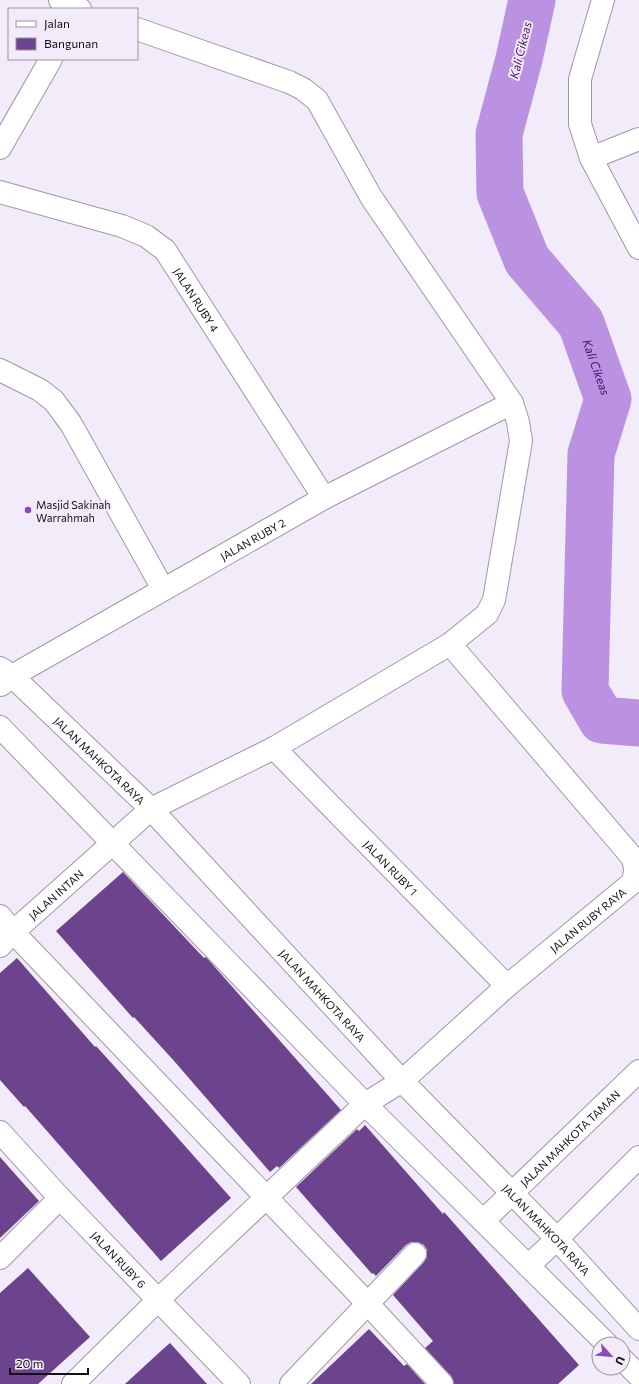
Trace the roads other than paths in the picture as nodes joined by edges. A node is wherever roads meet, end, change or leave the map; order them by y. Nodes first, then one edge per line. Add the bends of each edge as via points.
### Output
1 (60, 0) edge
2 (602, 0) edge
3 (78, 8) edge
4 (138, 29) edge
5 (50, 60) edge
6 (639, 139) edge
7 (0, 148) edge
8 (591, 158) junction
9 (0, 192) edge
10 (639, 248) edge
11 (0, 370) edge
12 (512, 403) junction
13 (324, 498) junction
14 (162, 589) junction
15 (450, 644) junction
16 (4, 677) edge
17 (0, 727) edge
18 (274, 748) junction
19 (151, 809) junction
20 (113, 843) junction
21 (4, 932) edge
22 (507, 986) junction
23 (639, 1071) edge
24 (402, 1081) junction
25 (365, 1104) junction
26 (0, 1132) edge
27 (639, 1157) edge
28 (513, 1193) junction
29 (266, 1197) junction
30 (60, 1198) junction
31 (483, 1221) junction
32 (557, 1239) junction
33 (415, 1254) dead end
34 (0, 1258) edge
35 (528, 1266) junction
36 (158, 1300) junction
37 (368, 1304) junction
38 (639, 1328) edge
39 (599, 1336) edge
40 (631, 1368) edge
41 (639, 1376) edge
42 (73, 1384) edge
43 (239, 1384) edge
44 (292, 1384) edge
45 (442, 1384) edge

1 - 3 street
2 - 8 street via 580,79 580,124
4 - 12 street, JALAN INTAN via 289,82 317,100 371,197
5 - 7 street
6 - 8 street
8 - 10 street
9 - 13 street, JALAN RUBY 4 via 122,226 146,236 165,250
11 - 14 street via 40,390 54,401 71,424
12 - 13 street, JALAN RUBY 2
12 - 15 street, JALAN INTAN via 521,441 494,600 487,614
13 - 14 street, JALAN RUBY 2
14 - 16 street, JALAN RUBY 2
15 - 18 street, JALAN INTAN
15 - 22 street, JALAN RUBY RAYA via 632,857 636,865 632,883
16 - 19 street, JALAN MAHKOTA RAYA
17 - 20 street
18 - 19 street, JALAN INTAN
18 - 22 street, JALAN RUBY 1
19 - 20 street, JALAN INTAN
19 - 24 street, JALAN MAHKOTA RAYA
20 - 21 street, JALAN INTAN
20 - 25 street
21 - 29 street
22 - 24 street, JALAN RUBY RAYA
23 - 28 street, JALAN MAHKOTA TAMAN
24 - 25 street, JALAN RUBY RAYA
24 - 28 street, JALAN MAHKOTA RAYA
25 - 29 street, JALAN RUBY RAYA
25 - 31 street
26 - 30 street, JALAN RUBY 6
27 - 32 street
28 - 31 street, JALAN MAHKOTA TAMAN
28 - 32 street, JALAN MAHKOTA RAYA
29 - 36 street, JALAN RUBY RAYA
29 - 37 street
30 - 34 street
30 - 36 street, JALAN RUBY 6
31 - 35 street
32 - 35 street
32 - 38 street, JALAN MAHKOTA RAYA
33 - 37 street
35 - 39 street
36 - 42 street, JALAN RUBY RAYA
36 - 43 street, JALAN RUBY 6
37 - 44 street
37 - 45 street
40 - 41 street

